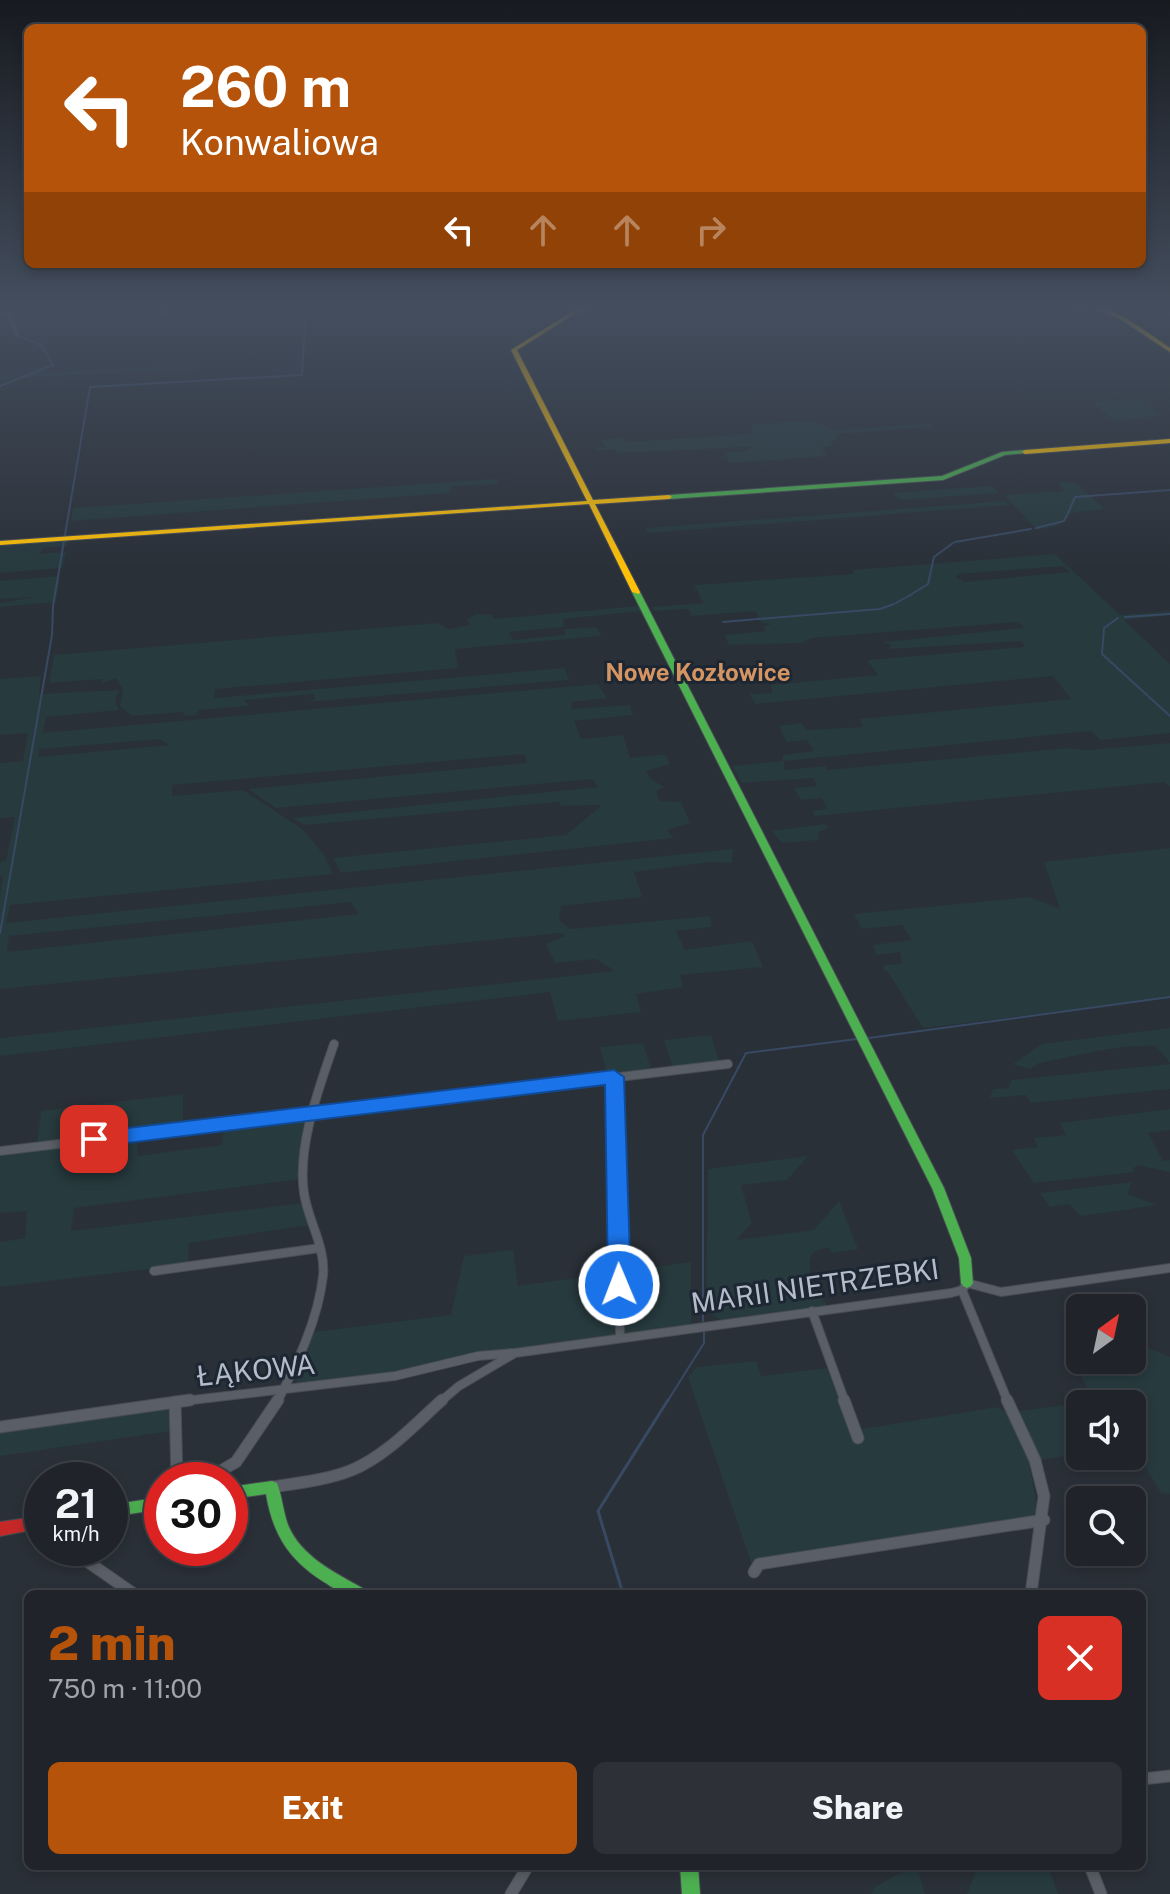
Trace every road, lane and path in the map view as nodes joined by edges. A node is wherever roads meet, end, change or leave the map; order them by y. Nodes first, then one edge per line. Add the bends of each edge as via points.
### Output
1 (536, 393) edge
2 (1170, 441) edge
3 (593, 503) junction
4 (0, 543) edge
5 (334, 1044) dead end
6 (728, 1064) dead end
7 (614, 1077) junction
8 (315, 1113) junction
9 (0, 1151) edge
10 (320, 1248) junction
11 (1170, 1268) edge
12 (154, 1271) dead end
13 (964, 1287) junction
14 (812, 1311) junction
15 (620, 1337) junction
16 (515, 1353) junction
17 (285, 1387) junction
18 (175, 1402) junction
19 (0, 1427) edge
20 (858, 1438) dead end
21 (177, 1462) edge
22 (235, 1462) edge
23 (272, 1487) junction
24 (248, 1490) edge
25 (1044, 1520) junction
26 (24, 1525) edge
27 (0, 1529) edge
28 (94, 1566) edge
29 (754, 1572) dead end
30 (128, 1590) edge
31 (353, 1590) edge
32 (1032, 1590) edge
33 (1170, 1776) edge
34 (1146, 1779) edge
35 (524, 1870) edge
36 (689, 1870) edge
37 (1092, 1870) edge
38 (511, 1894) edge
39 (691, 1894) edge
40 (1101, 1894) edge

1 - 3 street
2 - 3 street via 1004,453 943,478
3 - 4 street
3 - 13 street via 938,1188 965,1258
5 - 8 street
6 - 7 street
7 - 8 street
7 - 15 street
8 - 9 street
8 - 10 street via 304,1192
10 - 12 street
10 - 17 street via 324,1272 318,1301
11 - 13 street via 1001,1292
13 - 14 street, MARII NIETRZEBKI
13 - 25 street via 987,1359 1035,1461
14 - 15 street, MARII NIETRZEBKI
14 - 20 street
15 - 16 street, MARII NIETRZEBKI
16 - 17 street, ŁĄKOWA via 478,1356 395,1376
16 - 23 street, MARII NIETRZEBKI via 459,1386 355,1469
17 - 18 street, ŁĄKOWA
17 - 22 street
18 - 19 street, ŁĄKOWA
18 - 21 street
23 - 24 street, MARII NIETRZEBKI
23 - 31 street via 275,1519 293,1553
25 - 29 street via 759,1564
25 - 32 street
26 - 27 street
28 - 30 street
33 - 34 street
35 - 38 street
36 - 39 street
37 - 40 street

